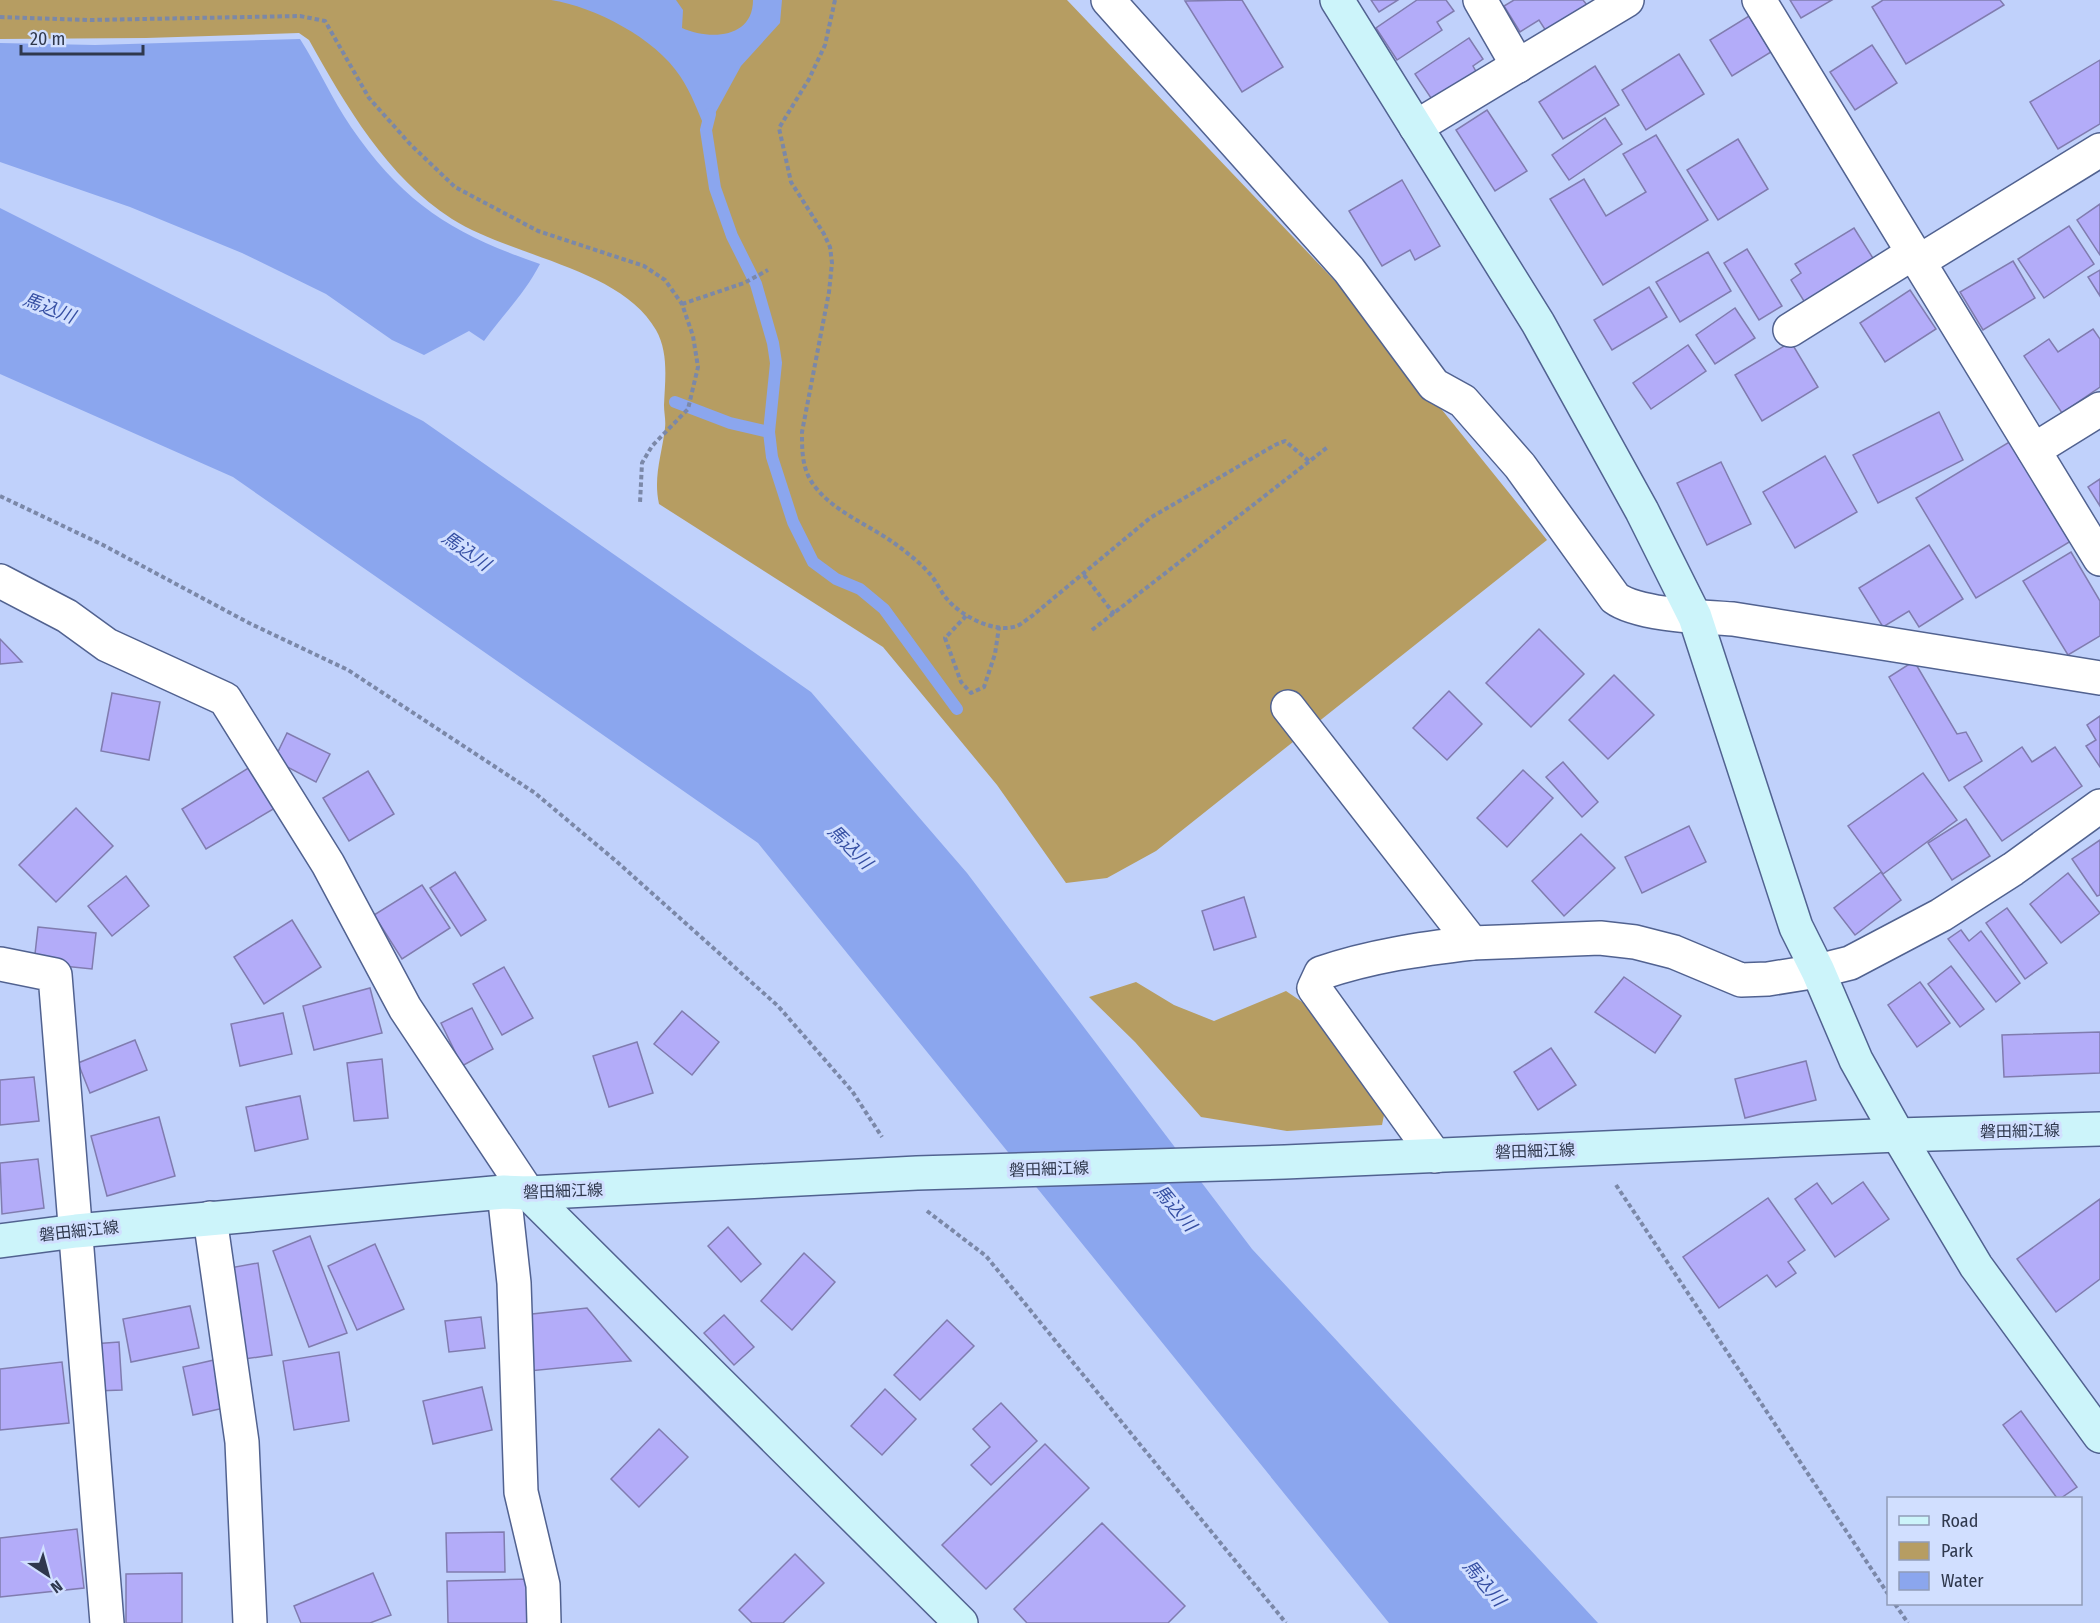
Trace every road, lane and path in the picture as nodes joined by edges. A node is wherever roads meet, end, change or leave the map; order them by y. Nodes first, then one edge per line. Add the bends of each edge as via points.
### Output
1 (835, 0) edge
2 (1108, 0) edge
3 (1337, 0) edge
4 (1480, 0) edge
5 (1627, 0) edge
6 (1759, 0) edge
7 (0, 18) edge
8 (1518, 66) junction
9 (1416, 127) junction
10 (2100, 150) edge
11 (1915, 257) junction
12 (768, 270) dead end
13 (682, 304) junction
14 (1790, 330) dead end
15 (2100, 409) edge
16 (1329, 446) dead end
17 (2034, 450) junction
18 (1310, 461) junction
19 (0, 496) edge
20 (640, 503) dead end
21 (2100, 559) edge
22 (1084, 575) junction
23 (0, 581) edge
24 (1114, 614) junction
25 (967, 615) junction
26 (1695, 617) junction
27 (999, 627) junction
28 (1092, 630) dead end
29 (2100, 678) edge
30 (1288, 707) dead end
31 (2100, 806) edge
32 (1473, 943) junction
33 (0, 964) edge
34 (1818, 971) junction
35 (2100, 1130) edge
36 (1898, 1135) junction
37 (1592, 1149) junction
38 (1435, 1155) junction
39 (879, 1175) junction
40 (516, 1193) junction
41 (210, 1218) junction
42 (76, 1231) junction
43 (0, 1241) edge
44 (2100, 1436) edge
45 (1887, 1592) edge
46 (1896, 1605) edge
47 (107, 1623) edge
48 (250, 1623) edge
49 (544, 1623) edge
50 (961, 1623) edge
51 (1286, 1623) edge
52 (1908, 1623) edge

1 - 25 path via 825,45 779,128 791,182 824,234 832,263 802,432 806,473 816,489 837,507 896,544 931,574 949,602
2 - 26 street via 1349,270 1434,385 1463,401 1520,466 1615,598 1625,605
3 - 9 street
4 - 8 street
5 - 8 street
6 - 11 street
7 - 13 path via 300,16 325,21 369,98 455,187 538,231 644,266 665,280
8 - 9 street
9 - 26 street via 1538,323 1642,511
10 - 11 street
11 - 14 street
11 - 17 street
12 - 13 path via 744,283
13 - 20 path via 698,367 688,409 652,446 642,463
15 - 17 street
16 - 18 path
17 - 21 street
18 - 22 path via 1285,441 1275,445 1150,518
18 - 24 path
19 - 39 path via 348,670 535,793 686,922 785,1014 852,1091 882,1136
22 - 24 path
22 - 27 path via 1017,626
23 - 40 street via 67,616 107,645 225,699 328,864 405,1008
24 - 28 path
25 - 27 path
25 - 27 path via 945,638 960,682 971,693 984,687
26 - 29 street via 1733,619
26 - 34 street via 1796,927
30 - 32 street
31 - 34 street via 1941,915 1850,963
32 - 34 street via 1600,938 1674,952 1742,980
32 - 38 street via 1386,954 1351,963 1321,973 1314,988
33 - 42 street via 56,975
34 - 36 street via 1856,1060
35 - 36 street, 磐田細江線
36 - 37 street, 磐田細江線
36 - 44 street via 1976,1266
37 - 38 street, 磐田細江線
37 - 45 path
38 - 39 street, 磐田細江線
39 - 40 street, 磐田細江線
39 - 51 path via 986,1256
40 - 41 street, 磐田細江線
40 - 49 street via 514,1283 521,1492 543,1585
40 - 50 street
41 - 42 street, 磐田細江線
41 - 48 street via 242,1442
42 - 43 street, 磐田細江線
42 - 47 street
46 - 52 path

